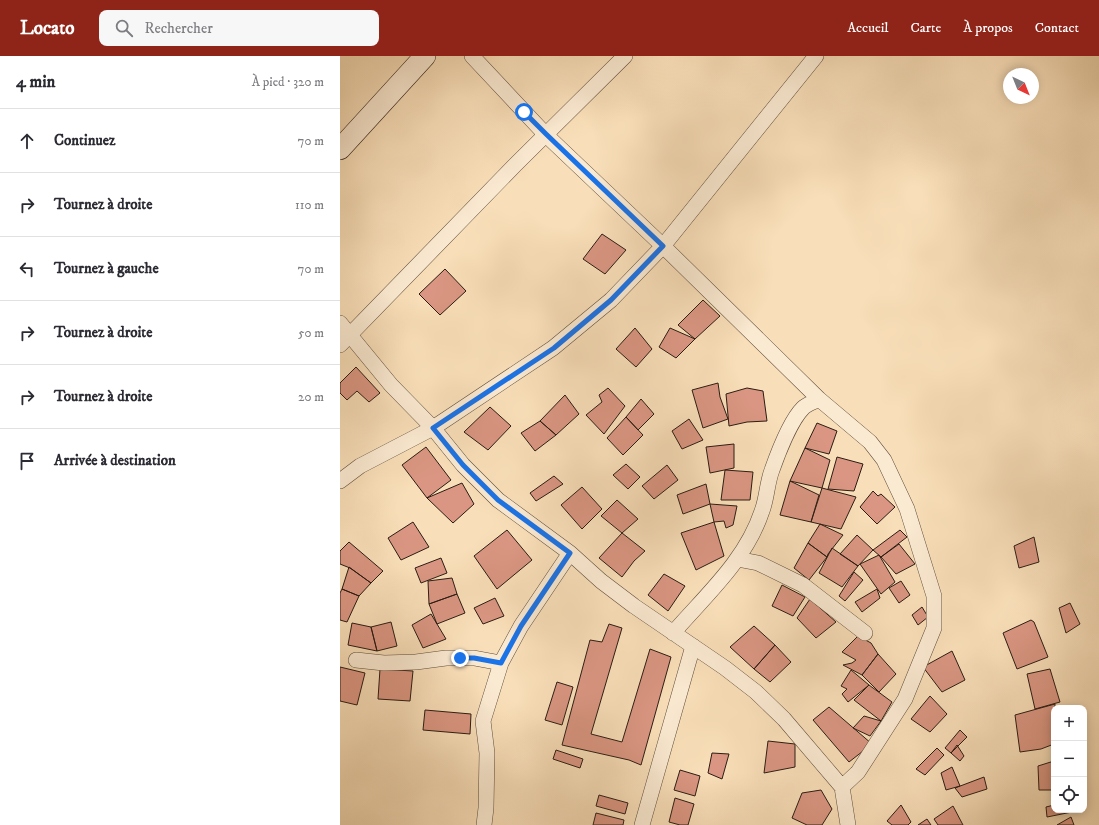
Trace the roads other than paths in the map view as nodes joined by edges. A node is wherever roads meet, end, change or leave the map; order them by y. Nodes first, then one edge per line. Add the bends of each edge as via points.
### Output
1 (425, 56) edge
2 (472, 56) edge
3 (625, 56) edge
4 (816, 56) edge
5 (546, 134) junction
6 (340, 149) edge
7 (663, 246) junction
8 (340, 323) edge
9 (345, 340) edge
10 (819, 399) junction
11 (433, 428) junction
12 (340, 481) edge
13 (570, 553) junction
14 (737, 559) junction
15 (673, 633) junction
16 (866, 633) dead end
17 (694, 646) junction
18 (356, 660) dead end
19 (501, 663) junction
20 (842, 786) junction
21 (484, 825) edge
22 (642, 825) edge
23 (848, 825) edge

1 - 6 street
2 - 5 street
3 - 5 street
4 - 7 street
5 - 7 street
5 - 9 street
7 - 10 street
7 - 11 street via 611,300 554,348
8 - 9 street
9 - 11 street
10 - 14 street via 804,406 793,419 772,470 762,512
10 - 20 street via 870,442 884,460 907,509 934,596 934,628 905,699 858,772
11 - 12 street via 360,466
11 - 13 street via 463,465 498,500
13 - 15 street via 601,581
13 - 19 street via 521,626
14 - 15 street via 725,576
14 - 16 street via 758,563 803,585
15 - 17 street
17 - 20 street via 756,692 784,719
17 - 22 street
18 - 19 street via 384,663 474,658
19 - 21 street via 483,721 487,753
20 - 23 street

